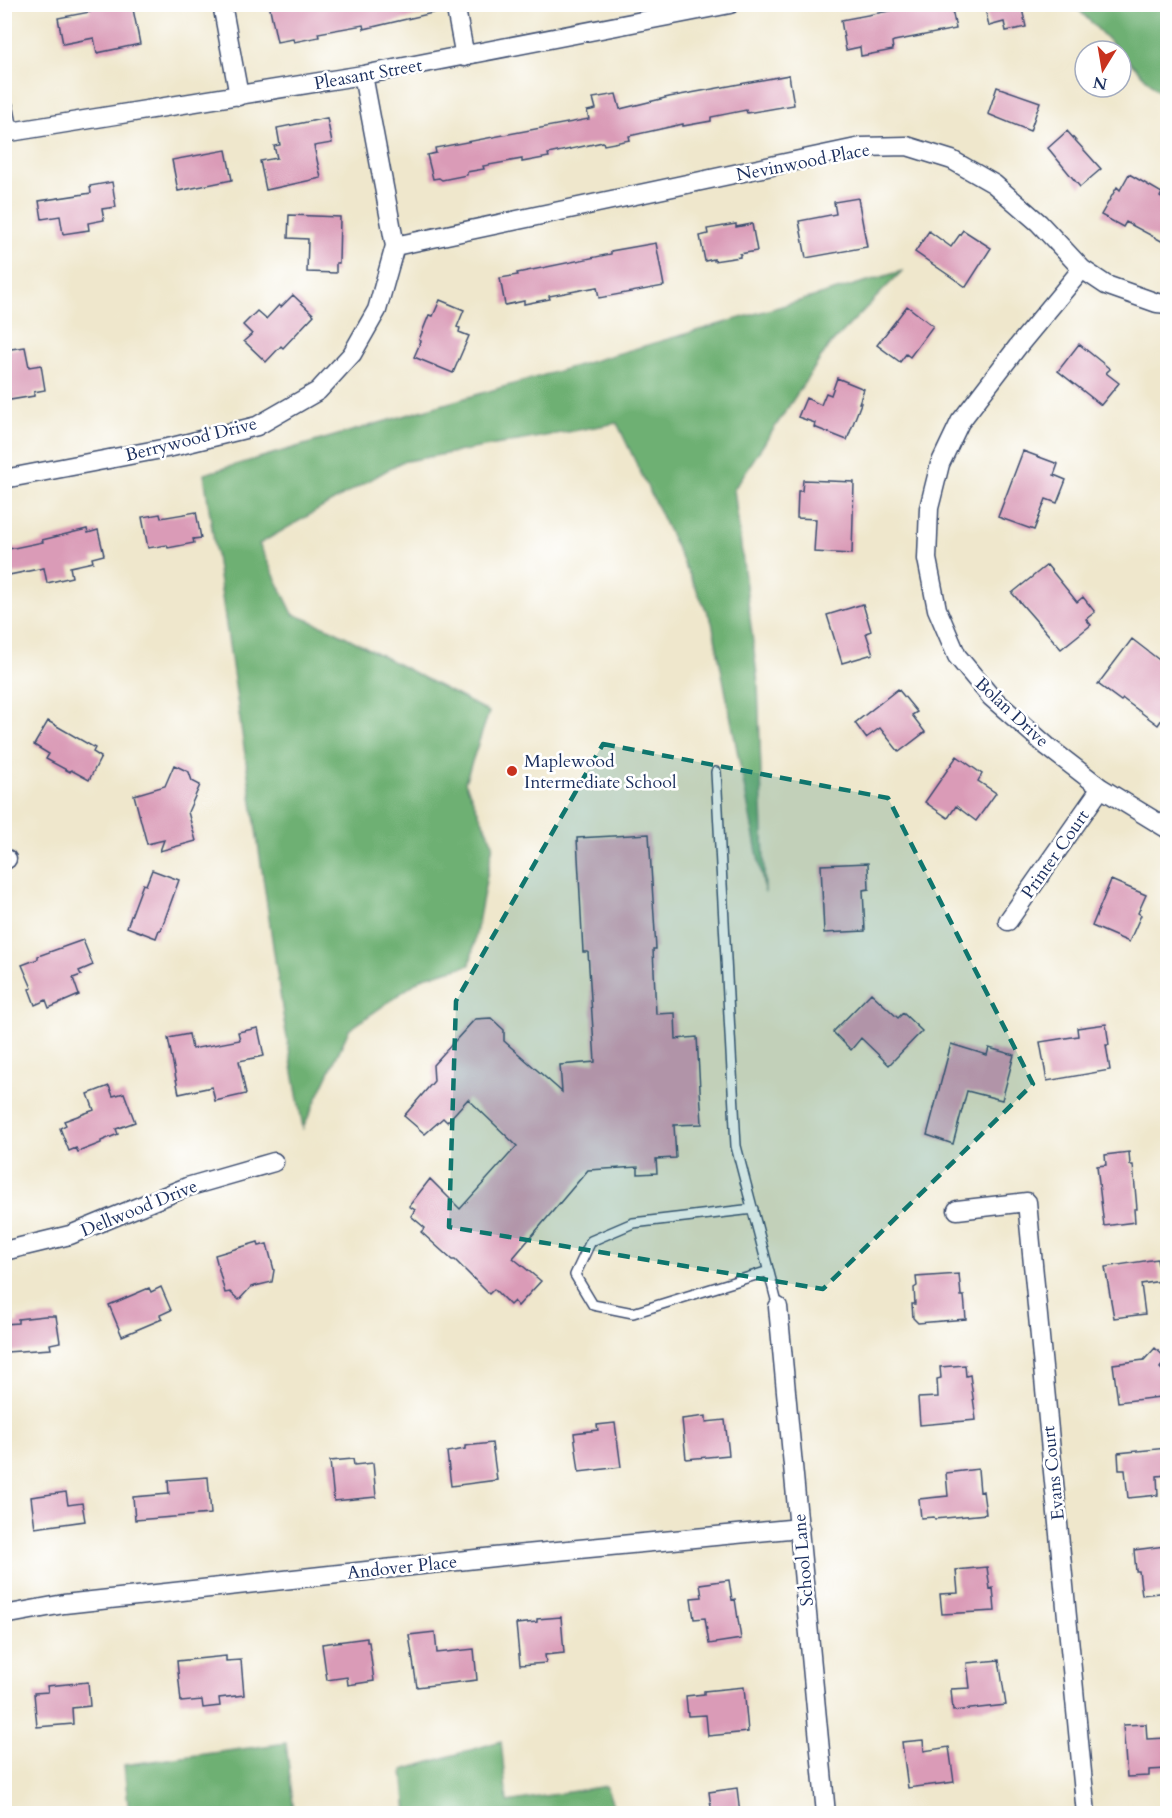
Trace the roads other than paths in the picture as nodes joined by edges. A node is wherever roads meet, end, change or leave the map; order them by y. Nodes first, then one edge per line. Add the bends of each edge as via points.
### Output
1 (222, 4) edge
2 (455, 4) edge
3 (730, 4) edge
4 (465, 57) junction
5 (363, 75) junction
6 (239, 96) junction
7 (4, 107) edge
8 (7, 133) edge
9 (395, 246) junction
10 (1082, 269) junction
11 (1167, 304) edge
12 (4, 479) edge
13 (716, 772) dead end
14 (1101, 788) junction
15 (1167, 829) edge
16 (1008, 921) dead end
17 (274, 1162) dead end
18 (753, 1209) junction
19 (957, 1210) dead end
20 (4, 1251) edge
21 (769, 1271) junction
22 (778, 1307) joint
23 (800, 1528) junction
24 (4, 1614) edge
25 (826, 1814) edge
26 (1086, 1814) edge

1 - 6 street
2 - 4 street
3 - 4 street, Pleasant Street
4 - 5 street, Pleasant Street
5 - 6 street, Pleasant Street
5 - 9 street, Berrywood Drive
6 - 8 street, Pleasant Street
7 - 8 street
9 - 10 street, Nevinwood Place via 861,147 907,146 952,160 994,184 1039,223
9 - 12 street, Berrywood Drive via 378,310 352,354 318,391 256,426 172,447
10 - 11 street, Nevinwood Place via 1106,285
10 - 14 street, Bolan Drive via 960,422 940,464 929,508 927,559 937,609 957,656 991,697
13 - 18 lane via 736,1146
14 - 15 street, Bolan Drive
14 - 16 street, Printer Court
17 - 20 street, Dellwood Drive via 187,1186 70,1235
18 - 21 lane
18 - 21 lane via 633,1223 591,1241 574,1275 593,1305 633,1313
19 - 26 street, Evans Court via 1027,1202
21 - 22 lane
22 - 23 street, School Lane
23 - 24 street, Andover Place via 483,1558
23 - 25 street, School Lane

